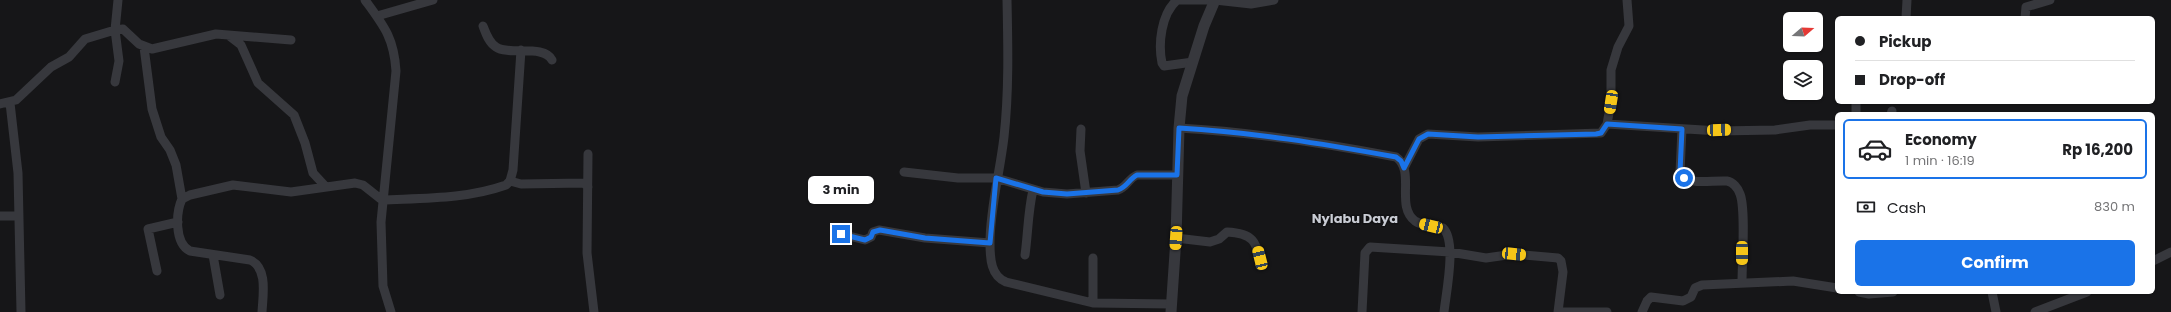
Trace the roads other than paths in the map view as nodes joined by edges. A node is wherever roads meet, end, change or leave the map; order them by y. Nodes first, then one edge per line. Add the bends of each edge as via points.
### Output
1 (118, 0) edge
2 (365, 0) edge
3 (433, 0) edge
4 (1007, 0) edge
5 (1215, 0) edge
6 (1274, 0) edge
7 (1626, 0) edge
8 (1907, 0) edge
9 (2050, 0) edge
10 (377, 16) junction
11 (1906, 16) edge
12 (2025, 16) edge
13 (483, 26) dead end
14 (115, 30) junction
15 (228, 35) junction
16 (291, 40) dead end
17 (144, 47) junction
18 (521, 50) junction
19 (552, 60) dead end
20 (1192, 62) junction
21 (116, 82) dead end
22 (10, 103) junction
23 (0, 104) edge
24 (1607, 124) junction
25 (1835, 125) edge
26 (1179, 128) junction
27 (1081, 129) dead end
28 (1682, 129) junction
29 (588, 154) dead end
30 (1404, 168) junction
31 (904, 172) dead end
32 (1177, 175) junction
33 (996, 178) junction
34 (510, 181) junction
35 (326, 187) junction
36 (588, 187) junction
37 (1033, 190) junction
38 (1086, 193) junction
39 (182, 199) junction
40 (382, 200) junction
41 (0, 216) edge
42 (18, 216) junction
43 (178, 222) junction
44 (841, 234) dead end
45 (1176, 238) junction
46 (990, 243) junction
47 (1450, 252) junction
48 (2171, 252) edge
49 (213, 255) junction
50 (1025, 256) dead end
51 (1093, 258) dead end
52 (2155, 261) edge
53 (1260, 266) dead end
54 (157, 271) dead end
55 (1742, 282) junction
56 (1835, 288) edge
57 (1992, 294) edge
58 (2082, 294) edge
59 (220, 296) dead end
60 (1093, 303) junction
61 (1172, 308) edge
62 (21, 312) edge
63 (262, 312) edge
64 (391, 312) edge
65 (594, 312) edge
66 (1362, 312) edge
67 (1444, 312) edge
68 (1559, 312) edge
69 (1607, 312) edge
70 (1642, 312) edge
71 (1996, 312) edge
72 (2035, 312) edge

1 - 14 street
2 - 10 street
3 - 10 street
4 - 33 street via 1008,76 1004,138
5 - 6 street via 1251,4
5 - 20 street
5 - 20 street via 1177,0 1167,12 1160,38 1162,63 1164,66 1170,66
7 - 24 street via 1629,26 1618,47 1611,70 1611,102
8 - 11 street
9 - 12 street via 2026,7
10 - 40 street via 390,37 395,52 396,71
13 - 18 street via 490,42 496,48
14 - 17 street via 123,29
14 - 21 street via 119,61
14 - 22 street via 85,39 69,57 51,67
15 - 16 street
15 - 17 street via 202,36 160,49
15 - 35 street via 240,45 258,83 294,115 313,173
17 - 39 street via 152,109 161,137 176,165
18 - 19 street via 545,54
18 - 34 street via 513,170
20 - 26 street via 1182,96
22 - 23 street
22 - 42 street via 18,173
24 - 28 street
24 - 30 street via 1601,133 1596,134 1478,137 1428,134 1419,139
25 - 28 street via 1810,125 1775,130
26 - 30 street via 1234,131 1336,146 1396,157
26 - 32 street
27 - 38 street via 1080,151
28 - 55 street via 1682,177 1689,180 1726,181 1732,183 1740,194
29 - 36 street
30 - 47 street via 1407,209 1410,216 1416,222 1442,228 1448,237
31 - 33 street via 958,178
32 - 38 street via 1137,175 1132,177 1125,188
32 - 45 street
33 - 37 street
33 - 46 street
34 - 36 street via 521,184 584,182
34 - 40 street via 496,189 471,194
35 - 39 street via 291,192 233,185
35 - 40 street via 359,184
36 - 65 street via 587,253
37 - 38 street via 1067,194
37 - 50 street
39 - 43 street
40 - 64 street via 383,286
41 - 42 street
42 - 62 street
43 - 49 street via 181,240 187,249
43 - 54 street via 148,229
44 - 46 street via 865,240 871,237 873,232 880,230 925,238
45 - 53 street via 1210,242 1227,232 1243,233 1251,238 1258,249
45 - 61 street
46 - 60 street via 994,272 1000,280
47 - 66 street via 1368,248 1365,253
47 - 67 street
47 - 68 street via 1486,258 1514,254 1560,259 1563,272
48 - 52 street
49 - 59 street
49 - 63 street via 257,263 263,284
51 - 60 street
55 - 56 street via 1794,281
55 - 70 street via 1702,285 1695,288 1691,298 1683,301 1651,297
57 - 71 street
58 - 72 street
60 - 61 street
68 - 69 street

